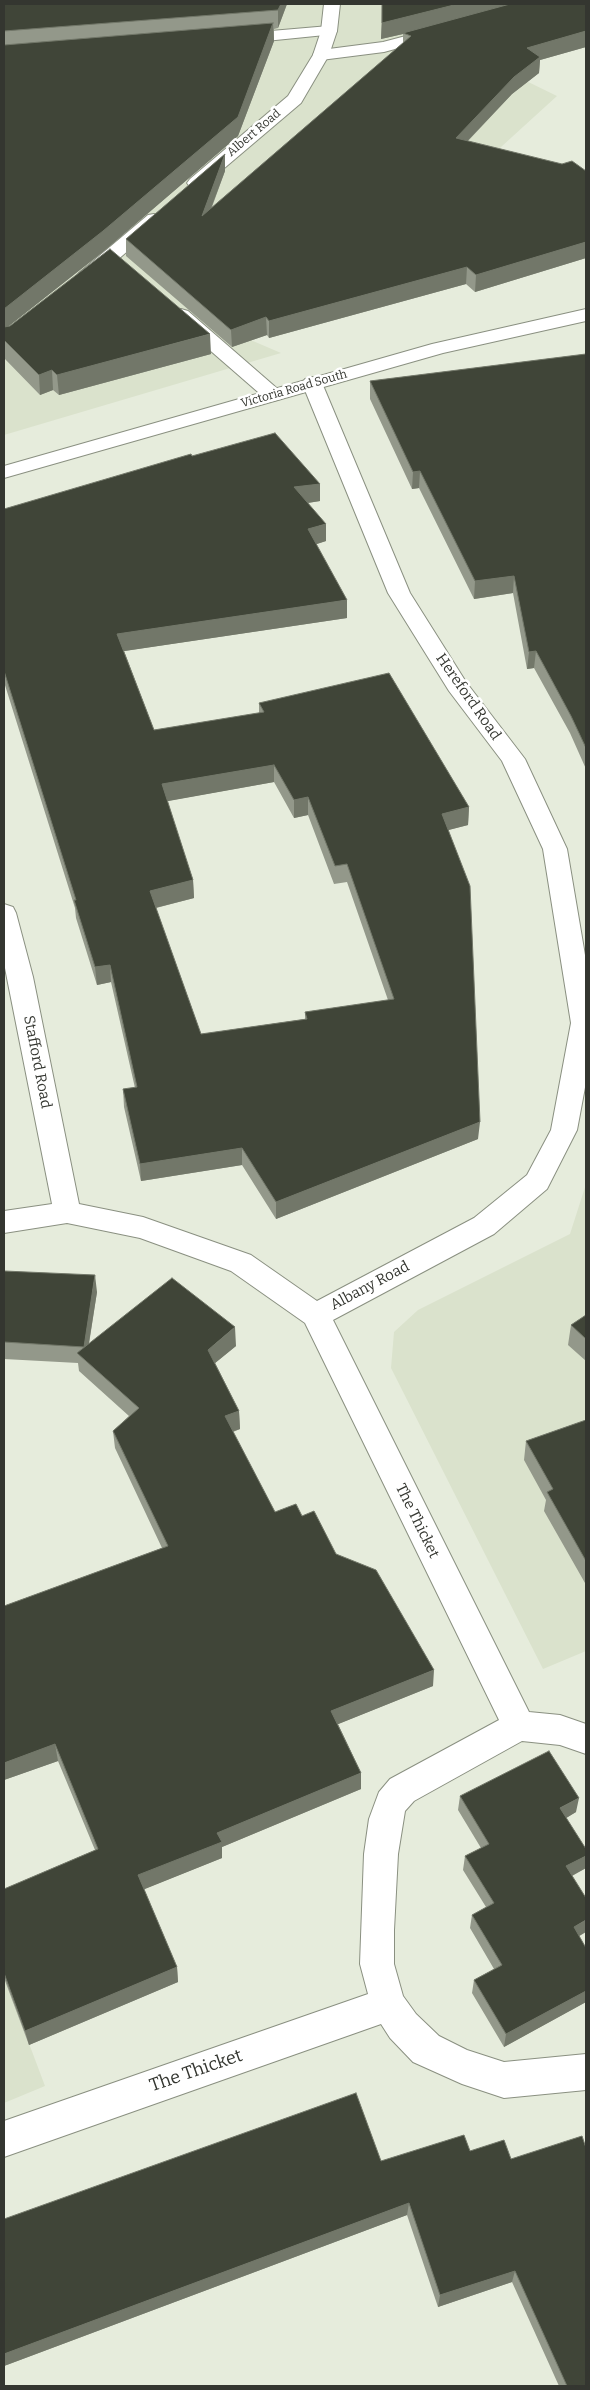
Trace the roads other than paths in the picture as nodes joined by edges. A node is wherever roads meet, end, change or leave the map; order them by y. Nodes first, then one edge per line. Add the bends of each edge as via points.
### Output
1 (332, 4) edge
2 (458, 27) edge
3 (329, 31) junction
4 (221, 40) edge
5 (321, 55) junction
6 (180, 197) edge
7 (165, 210) edge
8 (112, 256) junction
9 (127, 269) edge
10 (74, 286) edge
11 (164, 300) edge
12 (586, 315) edge
13 (312, 383) junction
14 (273, 395) junction
15 (4, 472) edge
16 (4, 913) edge
17 (585, 1022) edge
18 (68, 1212) junction
19 (4, 1222) edge
20 (316, 1315) junction
21 (519, 1726) junction
22 (586, 1738) edge
23 (388, 2004) junction
24 (586, 2072) edge
25 (4, 2139) edge

1 - 3 street, Albert Road
2 - 5 street via 384,47
3 - 4 street
3 - 5 street, Albert Road
5 - 6 street, Albert Road via 295,99
7 - 8 street
8 - 9 street
8 - 10 street
11 - 14 street
12 - 13 street, Victoria Road South via 440,348
13 - 14 street, Victoria Road South
13 - 17 street, Hereford Road via 399,593 457,686 513,759 556,848
14 - 15 street, Victoria Road South
16 - 18 street, Stafford Road
17 - 20 street, Albany Road via 564,1130 537,1182 484,1226
18 - 19 street, Albany Road
18 - 20 street, Albany Road via 142,1228 242,1264
20 - 21 street, The Thicket
21 - 22 street via 560,1730
21 - 23 street via 402,1790 391,1803 381,1854 377,1930 377,1964
23 - 24 street via 403,2026 426,2049 462,2066 504,2080
23 - 25 street, The Thicket

